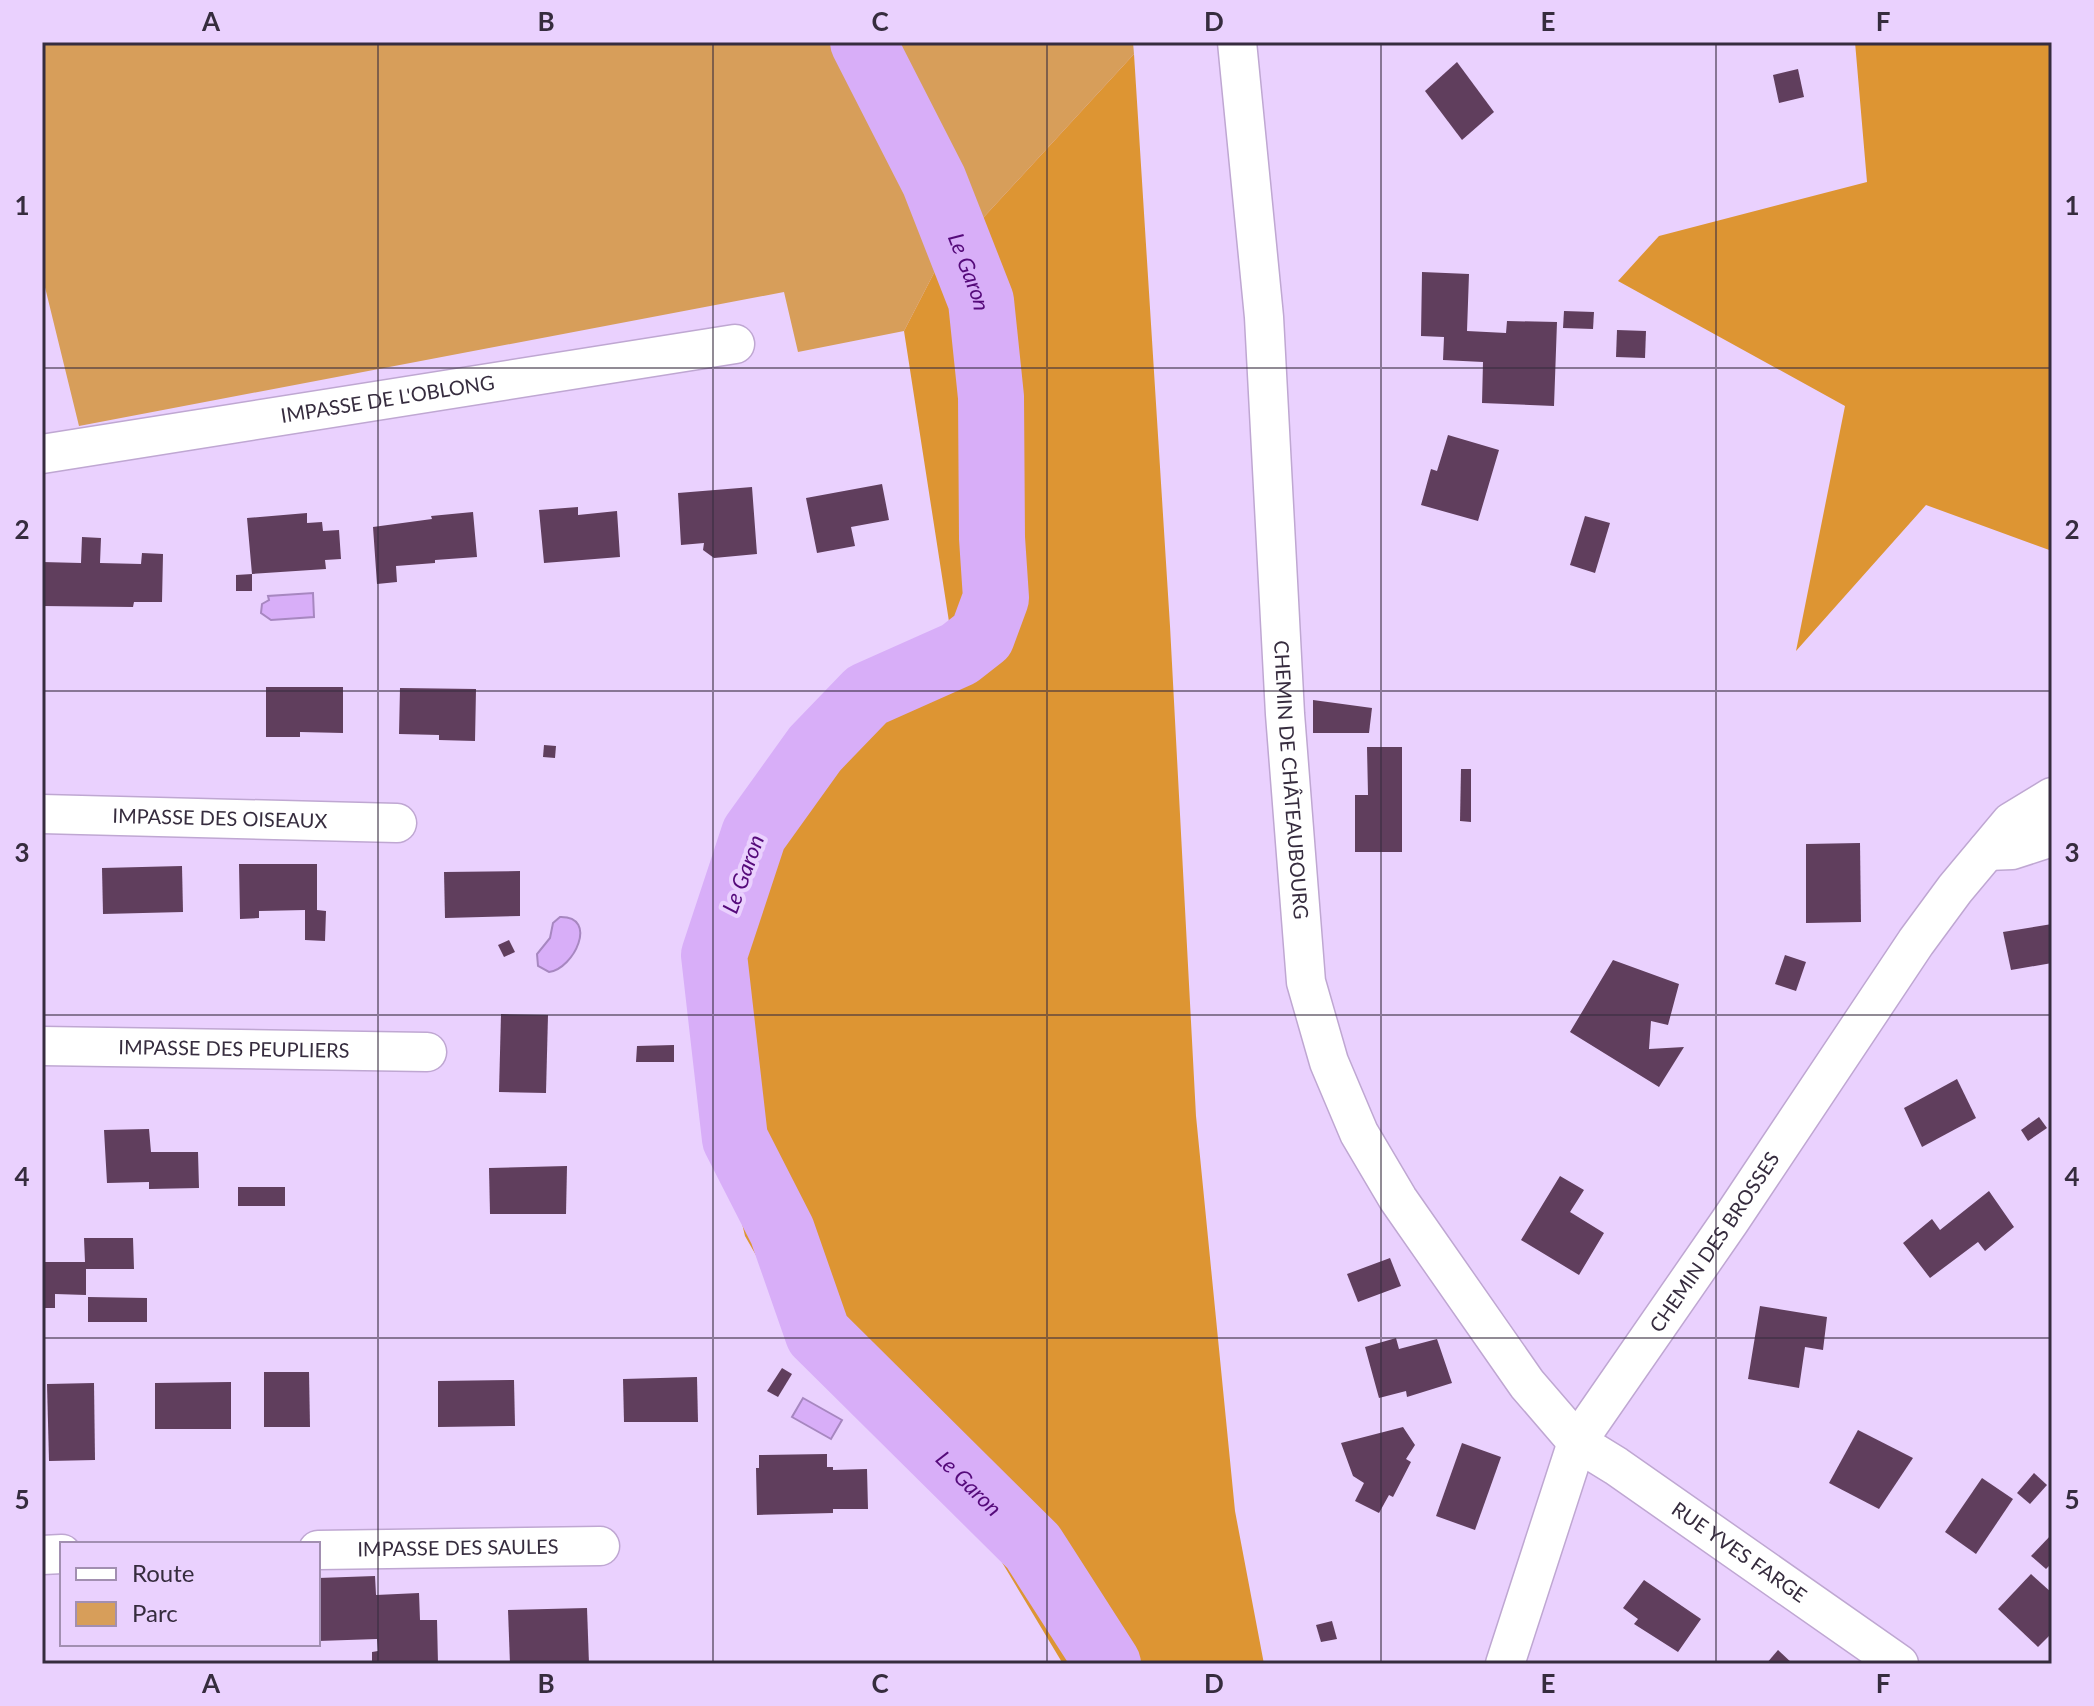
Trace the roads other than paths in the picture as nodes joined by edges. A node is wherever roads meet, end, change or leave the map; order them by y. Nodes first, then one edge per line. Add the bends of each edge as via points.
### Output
1 (1237, 42) edge
2 (735, 344) dead end
3 (42, 454) edge
4 (2052, 797) edge
5 (42, 814) edge
6 (397, 823) dead end
7 (2052, 837) edge
8 (1987, 851) junction
9 (42, 1046) edge
10 (427, 1052) dead end
11 (1577, 1442) junction
12 (600, 1546) dead end
13 (320, 1550) edge
14 (1505, 1664) edge
15 (1899, 1664) edge

1 - 11 street, CHEMIN DE CHÂTEAUBOURG via 1264,317 1285,714 1306,982 1329,1062 1359,1133 1398,1199 1527,1384
2 - 3 street, IMPASSE DE L'OBLONG
4 - 8 street, CHEMIN DES BROSSES via 2011,822
5 - 6 street, IMPASSE DES OISEAUX
7 - 8 street via 2012,850
8 - 11 street, CHEMIN DES BROSSES via 1916,942
9 - 10 street, IMPASSE DES PEUPLIERS
11 - 14 street, CHEMIN DES BROSSES
11 - 15 street, RUE YVES FARGE
12 - 13 street, IMPASSE DES SAULES

